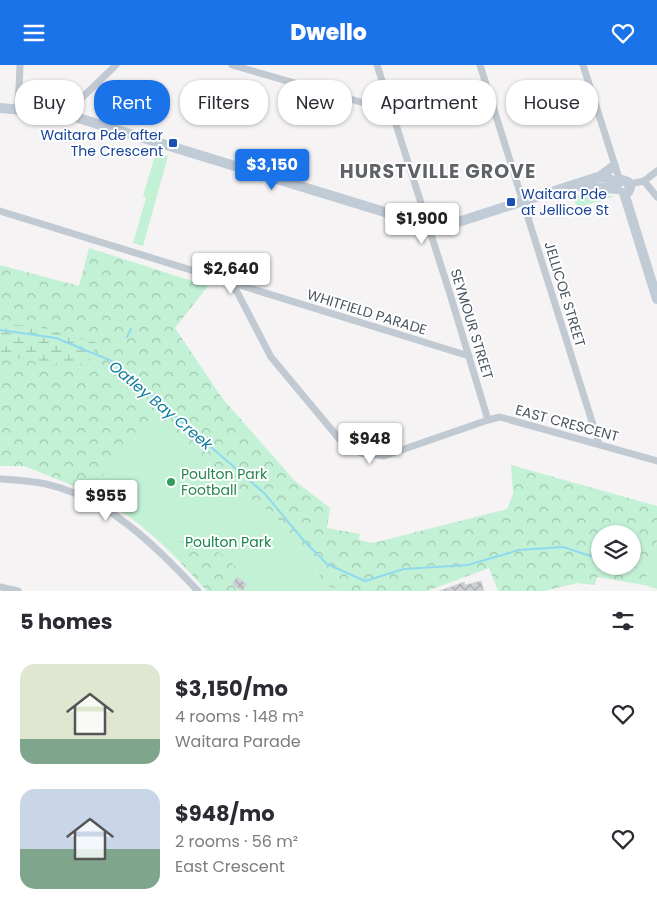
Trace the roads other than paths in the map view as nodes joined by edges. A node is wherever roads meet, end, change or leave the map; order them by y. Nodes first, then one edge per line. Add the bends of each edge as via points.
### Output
1 (20, 65) edge
2 (116, 65) edge
3 (232, 65) edge
4 (377, 65) edge
5 (480, 65) edge
6 (582, 65) edge
7 (19, 80) edge
8 (382, 80) edge
9 (84, 96) edge
10 (362, 102) edge
11 (0, 108) edge
12 (15, 110) edge
13 (84, 120) edge
14 (396, 125) edge
15 (614, 166) junction
16 (657, 171) edge
17 (598, 177) junction
18 (644, 181) junction
19 (574, 185) junction
20 (621, 186) junction
21 (657, 197) edge
22 (523, 202) junction
23 (0, 211) edge
24 (427, 225) junction
25 (233, 284) junction
26 (657, 299) edge
27 (469, 356) junction
28 (488, 420) junction
29 (599, 444) junction
30 (657, 461) edge
31 (0, 479) edge
32 (0, 587) edge
33 (18, 591) edge
34 (198, 591) edge

1 - 7 street
2 - 9 street
3 - 10 street
4 - 8 street, SEYMOUR STREET
5 - 22 street, JELLICOE STREET
6 - 15 street
11 - 12 street
13 - 24 street
14 - 24 street, SEYMOUR STREET
15 - 17 street
15 - 20 street
16 - 18 street
17 - 19 street
17 - 20 street via 607,177
18 - 20 street
18 - 21 street
19 - 20 street via 596,189
19 - 22 street
20 - 26 street
22 - 24 street via 446,226
22 - 29 street, JELLICOE STREET
23 - 25 street, WHITFIELD PARADE
24 - 27 street, SEYMOUR STREET
25 - 27 street, WHITFIELD PARADE
25 - 28 street, EAST CRESCENT via 270,357 346,447 384,456
27 - 28 street, SEYMOUR STREET
28 - 29 street, EAST CRESCENT via 500,417
29 - 30 street, EAST CRESCENT
31 - 34 street via 55,487 102,507 125,522
32 - 33 street

